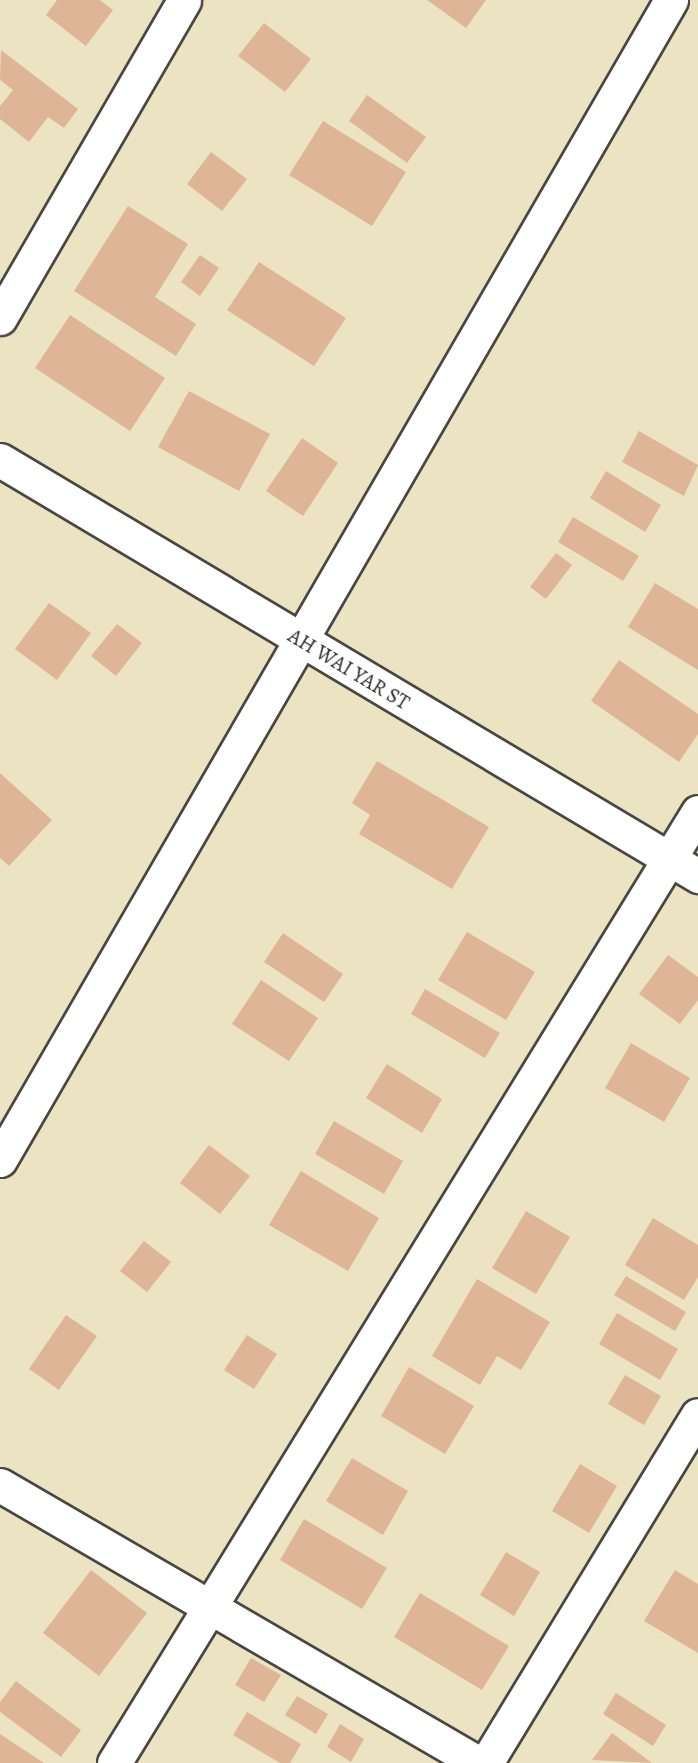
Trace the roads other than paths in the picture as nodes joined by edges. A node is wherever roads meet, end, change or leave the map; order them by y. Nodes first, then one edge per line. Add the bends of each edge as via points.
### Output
1 (184, 0) edge
2 (671, 0) edge
3 (0, 318) edge
4 (0, 460) edge
5 (299, 639) junction
6 (698, 812) edge
7 (685, 868) edge
8 (0, 1160) edge
9 (698, 1415) edge
10 (0, 1485) edge
11 (207, 1606) junction
12 (114, 1763) edge
13 (478, 1763) edge
14 (486, 1763) edge

1 - 3 street
2 - 5 street
4 - 5 street, AH WAI YAR ST
5 - 7 street, AH WAI YAR ST
5 - 8 street
6 - 7 street
7 - 11 street
9 - 14 street
10 - 11 street
11 - 12 street
11 - 13 street

